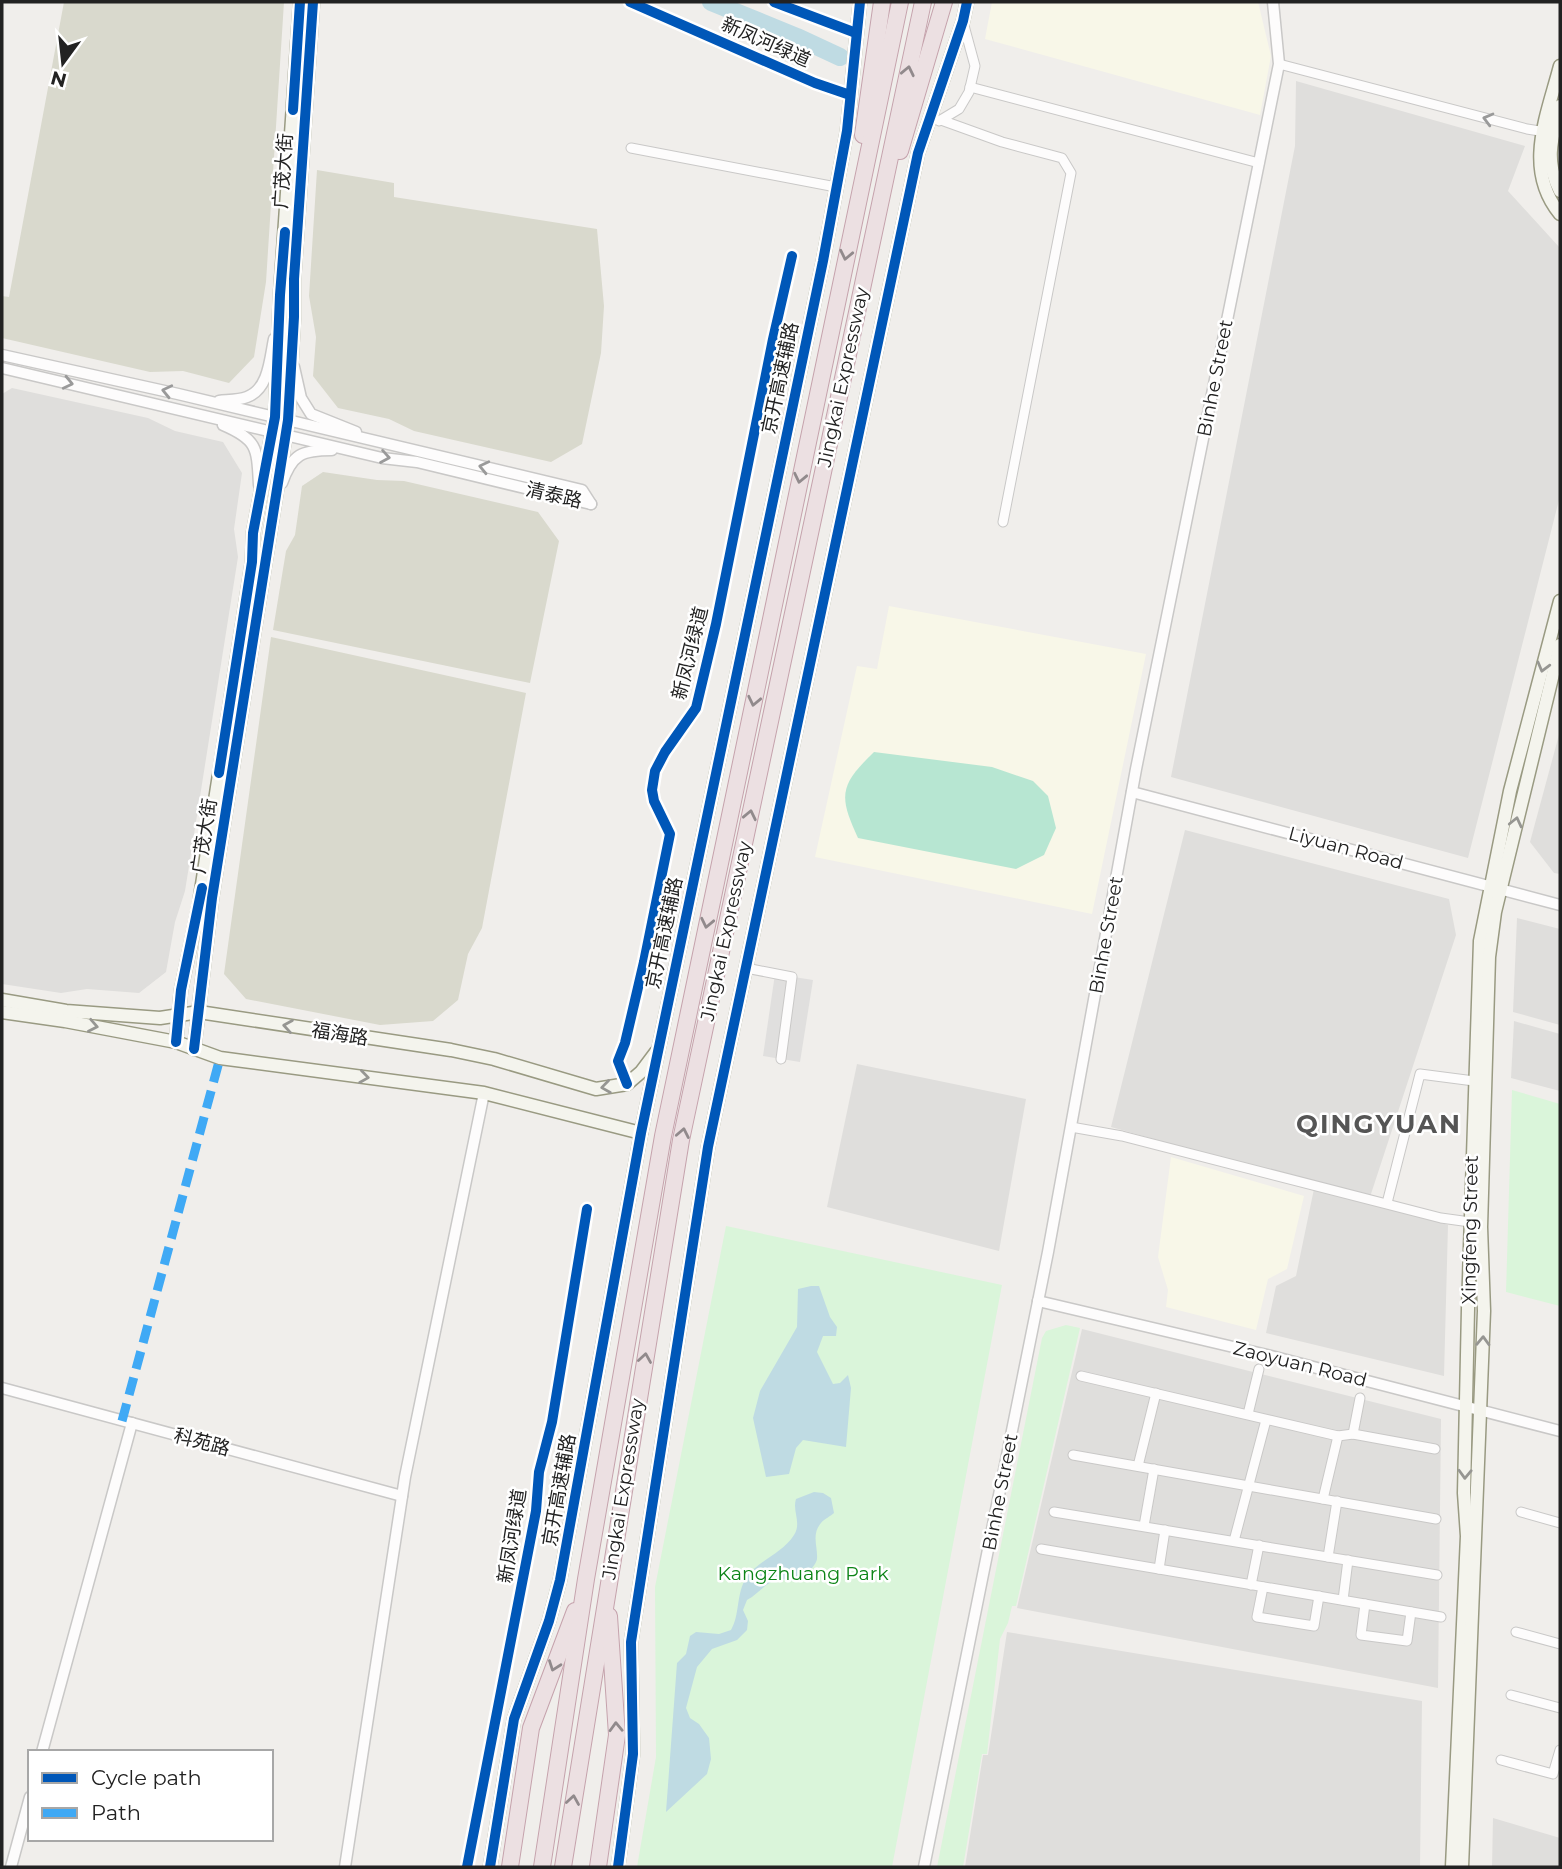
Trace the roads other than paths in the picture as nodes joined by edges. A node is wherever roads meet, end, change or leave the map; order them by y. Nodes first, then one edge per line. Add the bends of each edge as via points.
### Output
1 (300, 2) edge
2 (313, 2) edge
3 (860, 2) edge
4 (881, 2) edge
5 (900, 2) edge
6 (923, 2) edge
7 (944, 2) edge
8 (967, 2) edge
9 (1273, 2) edge
10 (963, 21) junction
11 (884, 38) junction
12 (1279, 64) junction
13 (1560, 66) edge
14 (970, 86) junction
15 (910, 98) junction
16 (1560, 106) edge
17 (940, 120) junction
18 (925, 128) junction
19 (1553, 131) edge
20 (631, 148) dead end
21 (1259, 163) junction
22 (836, 187) junction
23 (1560, 191) edge
24 (1560, 214) edge
25 (279, 315) junction
26 (2, 355) edge
27 (292, 356) junction
28 (2, 368) edge
29 (210, 402) junction
30 (194, 412) junction
31 (280, 425) junction
32 (374, 441) junction
33 (350, 450) junction
34 (260, 495) junction
35 (272, 513) junction
36 (1003, 522) dead end
37 (1560, 601) edge
38 (1560, 645) edge
39 (1132, 792) junction
40 (1495, 888) junction
41 (1560, 905) edge
42 (746, 968) junction
43 (2, 1000) edge
44 (2, 1012) edge
45 (199, 1012) junction
46 (179, 1014) junction
47 (176, 1042) junction
48 (194, 1049) junction
49 (658, 1049) junction
50 (781, 1059) dead end
51 (1474, 1081) junction
52 (484, 1093) junction
53 (1071, 1127) junction
54 (641, 1133) junction
55 (1387, 1203) junction
56 (1470, 1222) junction
57 (1038, 1301) junction
58 (1259, 1369) dead end
59 (1081, 1376) dead end
60 (2, 1388) edge
61 (1156, 1393) junction
62 (1360, 1398) dead end
63 (1467, 1405) junction
64 (1480, 1409) junction
65 (1248, 1414) junction
66 (1266, 1420) junction
67 (132, 1423) junction
68 (1560, 1431) edge
69 (1353, 1434) junction
70 (1338, 1436) junction
71 (1435, 1449) dead end
72 (1073, 1455) dead end
73 (1138, 1466) junction
74 (1154, 1469) junction
75 (1249, 1486) junction
76 (402, 1496) junction
77 (1323, 1499) junction
78 (1337, 1501) junction
79 (1054, 1512) dead end
80 (1521, 1512) dead end
81 (1436, 1519) dead end
82 (1560, 1523) edge
83 (1144, 1527) junction
84 (1165, 1530) junction
85 (1234, 1541) junction
86 (1259, 1545) junction
87 (1041, 1549) dead end
88 (1328, 1557) junction
89 (1348, 1560) junction
90 (1159, 1569) junction
91 (1437, 1575) dead end
92 (586, 1579) junction
93 (1251, 1585) junction
94 (607, 1587) junction
95 (1263, 1587) junction
96 (1319, 1596) junction
97 (1343, 1600) junction
98 (1365, 1604) junction
99 (1411, 1612) junction
100 (1441, 1617) dead end
101 (1516, 1632) dead end
102 (1560, 1644) edge
103 (1511, 1695) dead end
104 (1560, 1708) edge
105 (43, 1750) edge
106 (1560, 1750) edge
107 (1501, 1759) dead end
108 (1559, 1763) edge
109 (28, 1804) edge
110 (11, 1867) edge
111 (345, 1867) edge
112 (489, 1867) edge
113 (510, 1867) edge
114 (542, 1867) edge
115 (563, 1867) edge
116 (598, 1867) edge
117 (618, 1867) edge
118 (924, 1867) edge
119 (1452, 1867) edge
120 (1462, 1867) edge

1 - 25 main road, 广茂大街
2 - 27 main road, 广茂大街 via 293,279
3 - 22 main road, 京开高速辅路
4 - 11 highway
5 - 11 highway
15 -> 6 highway, Jingkai Expressway
7 - 15 highway
8 - 10 main road
9 - 12 street, Binhe Street
10 - 14 street via 975,66
10 - 18 main road
11 -> 92 highway, Jingkai Expressway via 853,225 663,1136
19 -> 12 street
12 - 21 street, Binhe Street
13 - 19 main road
14 - 17 street via 959,109
14 - 21 street
94 -> 15 highway, Jingkai Expressway via 681,1140 874,231
16 - 19 main road
17 - 18 street
17 - 36 street via 1062,158 1071,173
18 - 42 main road
19 - 23 main road via 1549,162
19 - 24 main road via 1539,166 1543,184
20 - 22 street
21 - 39 street, Binhe Street
22 - 49 main road, 京开高速辅路
25 - 29 street via 259,390 246,398
25 - 31 main road, 广茂大街
29 -> 26 street, 清泰路
27 - 31 main road, 广茂大街
27 - 32 street via 300,398 311,414
28 -> 30 street, 清泰路
29 - 31 street, 清泰路
30 - 31 street, 清泰路
30 - 34 street via 244,434 251,442
31 - 32 street, 清泰路
31 - 33 street, 清泰路
31 - 34 main road, 广茂大街
31 - 35 main road, 广茂大街
33 -> 32 street, 清泰路 via 591,504 582,490
33 - 35 street via 316,450 298,456 288,465
34 - 46 main road, 广茂大街
35 - 45 main road, 广茂大街 via 212,898
37 -> 40 main road, Xingfeng Street via 1510,791
40 -> 38 main road, Xingfeng Street
39 - 40 street, Liyuan Road
39 - 53 street, Binhe Street
40 - 41 street, Liyuan Road
40 - 51 main road, Xingfeng Street via 1480,941
64 -> 40 main road, Xingfeng Street via 1481,1227
42 - 50 street via 792,977
42 - 117 main road via 708,1147 639,1578 631,1642 633,1755
43 - 46 main road, 福海路 via 66,1011 160,1018
44 -> 47 main road, 福海路
45 - 46 main road, 福海路
45 - 48 main road, 广茂大街
49 -> 45 main road, 福海路 via 627,1084 596,1089 463,1053
46 - 47 main road, 广茂大街
47 - 48 main road, 福海路
48 -> 52 main road, 福海路 via 220,1058
49 - 54 main road, 京开高速辅路
51 - 55 street via 1420,1074
51 - 56 main road, Xingfeng Street
52 - 54 main road, 福海路
52 - 76 street
53 - 55 street
53 - 57 street, Binhe Street
54 - 112 main road, 京开高速辅路 via 561,1580 514,1719
55 - 56 street
56 - 63 main road, Xingfeng Street
57 - 63 street, Zaoyuan Road
57 - 118 street, Binhe Street
58 - 65 street
59 - 61 street
60 - 67 street, 科苑路
61 - 65 street
61 - 73 street
62 - 69 street
63 - 64 street, Zaoyuan Road
63 -> 119 main road, Xingfeng Street via 1467,1536
64 - 68 street, Zaoyuan Road
64 - 120 main road, Xingfeng Street
65 - 66 street
66 - 70 street
66 - 75 street
67 - 76 street, 科苑路
67 - 105 street
69 - 70 street
69 - 71 street
70 - 77 street
72 - 73 street
73 - 74 street
74 - 75 street
74 - 83 street
75 - 77 street
75 - 85 street
76 - 111 street
77 - 78 street
78 - 81 street
78 - 88 street
79 - 83 street
80 - 82 street
83 - 84 street
84 - 85 street
84 - 90 street
85 - 86 street
86 - 88 street
86 - 93 street
87 - 90 street
88 - 89 street
89 - 91 street
89 - 97 street
90 - 93 street
92 -> 113 highway via 531,1728
92 - 114 highway, Jingkai Expressway
93 - 95 street
115 -> 94 highway, Jingkai Expressway
116 -> 94 highway via 617,1735
95 - 96 street
95 - 96 street via 1257,1617 1314,1626
96 - 97 street
97 - 98 street
98 - 99 street
98 - 99 street via 1361,1634 1406,1642
99 - 100 street
101 - 102 street
103 - 104 street
106 - 108 street
107 - 108 street via 1553,1774
109 - 110 street

